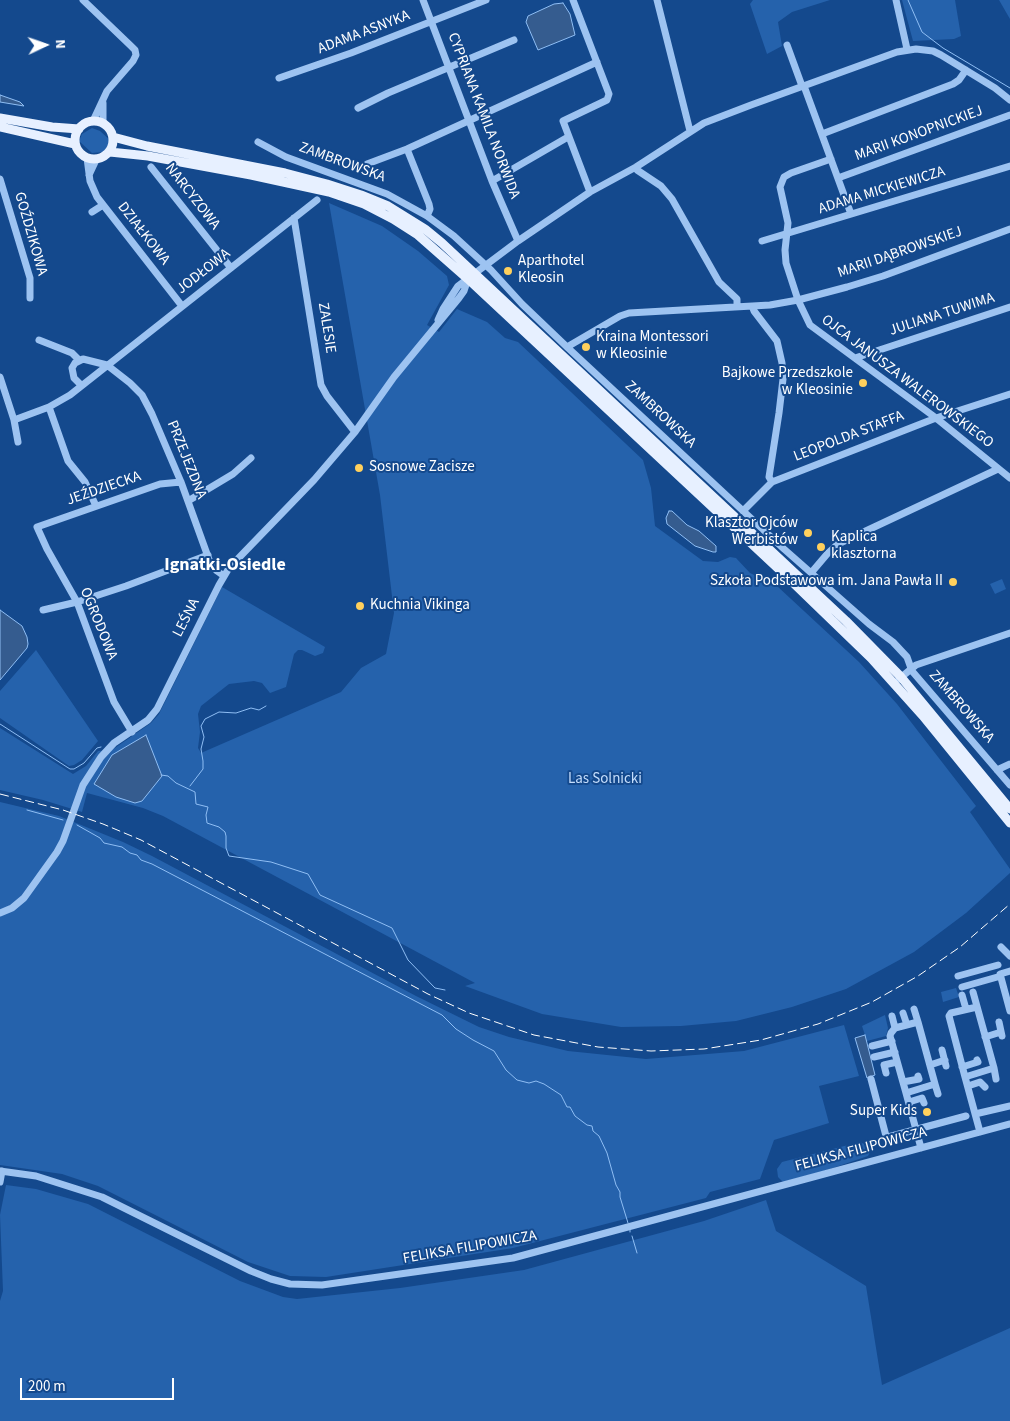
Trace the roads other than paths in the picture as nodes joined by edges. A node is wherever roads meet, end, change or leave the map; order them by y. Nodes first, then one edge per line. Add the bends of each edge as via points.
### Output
1 (83, 0) edge
2 (423, 0) edge
3 (486, 0) edge
4 (572, 0) edge
5 (658, 0) edge
6 (896, 0) edge
7 (431, 21) junction
8 (514, 40) dead end
9 (787, 45) dead end
10 (907, 49) junction
11 (597, 62) junction
12 (448, 68) junction
13 (966, 70) junction
14 (279, 78) dead end
15 (803, 86) junction
16 (102, 100) junction
17 (1010, 100) edge
18 (358, 108) dead end
19 (1010, 115) edge
20 (0, 118) edge
21 (93, 121) junction
22 (469, 121) junction
23 (103, 123) junction
24 (0, 128) edge
25 (78, 130) junction
26 (690, 131) junction
27 (822, 134) junction
28 (113, 137) junction
29 (568, 137) junction
30 (258, 142) dead end
31 (76, 144) junction
32 (407, 149) junction
33 (110, 152) junction
34 (91, 159) junction
35 (831, 159) junction
36 (367, 164) dead end
37 (1010, 166) edge
38 (150, 167) dead end
39 (636, 168) junction
40 (0, 178) edge
41 (838, 178) junction
42 (492, 181) junction
43 (328, 188) junction
44 (590, 192) junction
45 (317, 200) dead end
46 (103, 205) junction
47 (92, 212) dead end
48 (851, 214) junction
49 (427, 216) junction
50 (294, 218) junction
51 (1010, 229) edge
52 (787, 235) junction
53 (518, 241) junction
54 (762, 242) dead end
55 (484, 265) junction
56 (231, 268) junction
57 (471, 276) junction
58 (30, 298) dead end
59 (798, 300) junction
60 (182, 306) junction
61 (738, 306) junction
62 (752, 306) junction
63 (1010, 307) edge
64 (39, 340) dead end
65 (567, 347) junction
66 (855, 358) junction
67 (78, 360) junction
68 (107, 365) junction
69 (0, 377) edge
70 (81, 385) junction
71 (1010, 394) edge
72 (49, 407) junction
73 (936, 418) junction
74 (14, 420) junction
75 (355, 432) junction
76 (18, 442) dead end
77 (251, 458) dead end
78 (998, 469) junction
79 (1010, 478) edge
80 (181, 482) junction
81 (772, 482) junction
82 (188, 501) junction
83 (96, 506) junction
84 (743, 511) junction
85 (37, 527) joint
86 (208, 556) junction
87 (811, 573) junction
88 (224, 576) junction
89 (77, 602) junction
90 (44, 610) dead end
91 (1010, 632) edge
92 (911, 668) junction
93 (898, 680) junction
94 (132, 732) junction
95 (1010, 764) edge
96 (997, 770) junction
97 (1010, 785) edge
98 (1010, 809) edge
99 (1010, 823) edge
100 (0, 913) edge
101 (1001, 947) dead end
102 (1004, 961) edge
103 (1010, 971) edge
104 (1001, 975) junction
105 (958, 976) dead end
106 (973, 992) dead end
107 (977, 1007) junction
108 (914, 1009) dead end
109 (966, 1009) junction
110 (1010, 1011) edge
111 (904, 1013) dead end
112 (892, 1016) dead end
113 (918, 1022) junction
114 (999, 1022) dead end
115 (906, 1025) junction
116 (895, 1028) junction
117 (985, 1037) junction
118 (892, 1041) junction
119 (872, 1046) dead end
120 (942, 1050) dead end
121 (895, 1052) junction
122 (874, 1057) dead end
123 (977, 1060) dead end
124 (898, 1062) junction
125 (930, 1065) junction
126 (962, 1067) junction
127 (994, 1068) junction
128 (886, 1073) dead end
129 (918, 1076) dead end
130 (965, 1076) junction
131 (871, 1078) dead end
132 (996, 1079) dead end
133 (903, 1082) junction
134 (935, 1084) junction
135 (968, 1086) junction
136 (985, 1087) dead end
137 (906, 1093) junction
138 (938, 1094) dead end
139 (909, 1102) junction
140 (924, 1103) dead end
141 (1010, 1106) edge
142 (975, 1114) junction
143 (966, 1116) dead end
144 (1010, 1124) edge
145 (916, 1130) junction
146 (980, 1132) junction
147 (921, 1148) junction
148 (1, 1171) edge
149 (0, 1182) edge

1 - 16 street via 136,53 135,59
2 - 7 street, CYPRIANA KAMILA NORWIDA
3 - 7 street, ADAMA ASNYKA
4 - 11 street
5 - 26 street
6 - 10 street
7 - 12 street, CYPRIANA KAMILA NORWIDA
7 - 14 street, ADAMA ASNYKA
8 - 12 street
9 - 15 street
10 - 13 street via 934,51
10 - 15 street, LEŚNA
11 - 22 street
11 - 29 street via 609,94 607,100 563,122
12 - 18 street
12 - 22 street, CYPRIANA KAMILA NORWIDA
13 - 17 street
13 - 27 street via 953,84
15 - 26 street, LEŚNA
15 - 27 street
16 - 21 street
16 - 23 street
19 - 41 street, MARII KONOPNICKIEJ
20 - 25 main road
21 - 23 main road
21 - 25 main road
22 - 32 street
22 - 42 street, CYPRIANA KAMILA NORWIDA
23 - 28 main road
24 - 31 main road
25 - 31 main road
26 - 39 street, LEŚNA
27 - 35 street
28 - 33 main road
28 - 43 main road via 278,171
29 - 42 street
29 - 44 street
30 - 49 street, ZAMBROWSKA via 292,159 387,194
31 - 34 main road via 79,153
32 - 36 street
32 - 49 street via 429,204
33 - 34 main road via 104,157
33 - 43 main road
34 - 46 street, DZIAŁKOWA via 89,175 92,189
35 - 41 street
35 - 52 street, OJCA JANUSZA WALEROWSKIEGO via 791,173 781,182
37 - 48 street, ADAMA MICKIEWICZA
38 - 56 street, NARCYZOWA
39 - 44 street, LEŚNA
39 - 61 street via 661,186 672,199 719,282 737,299
40 - 58 street, GOŹDZIKOWA via 30,278
41 - 48 street
42 - 53 street, CYPRIANA KAMILA NORWIDA
43 - 57 main road, ZAMBROWSKA via 399,222
44 - 53 street, LEŚNA
45 - 50 street, JODŁOWA
46 - 47 street
46 - 60 street, DZIAŁKOWA
48 - 52 street, ADAMA MICKIEWICZA
49 - 55 street, ZAMBROWSKA
50 - 56 street, JODŁOWA
50 - 75 street, ZALESIE via 321,385
51 - 59 street, MARII DĄBROWSKIEJ via 883,276
52 - 54 street, ADAMA MICKIEWICZA
52 - 59 street, OJCA JANUSZA WALEROWSKIEGO via 786,263
53 - 55 street, LEŚNA
55 - 57 street, LEŚNA
55 - 65 street, ZAMBROWSKA
56 - 60 street, JODŁOWA
57 - 75 street, LEŚNA via 454,290 437,323
57 - 93 main road, ZAMBROWSKA
59 - 62 street, MARII DĄBROWSKIEJ
59 - 66 street, OJCA JANUSZA WALEROWSKIEGO via 810,325
60 - 68 street, JODŁOWA
61 - 62 street, MARII DĄBROWSKIEJ
61 - 65 street, MARII DĄBROWSKIEJ via 629,313
62 - 81 street via 774,335 782,363 780,413 769,477
63 - 66 street, JULIANA TUWIMA
64 - 67 street via 72,353
65 - 84 street, ZAMBROWSKA
66 - 73 street, OJCA JANUSZA WALEROWSKIEGO
67 - 68 street
67 - 70 street via 72,373
68 - 70 street, JODŁOWA
68 - 80 street, PRZEJEZDNA via 142,395
69 - 74 street
70 - 72 street, JODŁOWA
71 - 73 street, LEOPOLDA STAFFA
72 - 74 street
72 - 83 street via 68,461 85,482
73 - 78 street, OJCA JANUSZA WALEROWSKIEGO
73 - 81 street, LEOPOLDA STAFFA
74 - 76 street
75 - 88 street, LEŚNA
77 - 82 street via 233,474
78 - 79 street, OJCA JANUSZA WALEROWSKIEGO
78 - 87 street via 838,544
80 - 82 street, PRZEJEZDNA
80 - 83 street, JEŹDZIECKA via 160,484
81 - 84 street
82 - 86 street, PRZEJEZDNA
83 - 85 street, JEŹDZIECKA
84 - 87 street, ZAMBROWSKA
85 - 89 street, OGRODOWA
86 - 88 street, PRZEJEZDNA via 215,569
86 - 89 street
87 - 92 street, ZAMBROWSKA via 893,642 904,653
88 - 94 street, LEŚNA via 157,709
89 - 90 street
89 - 94 street, OGRODOWA via 114,702
91 - 92 street
92 - 93 street
92 - 96 street, ZAMBROWSKA
93 - 98 main road, ZAMBROWSKA
93 - 99 main road, ZAMBROWSKA
94 - 100 street, LEŚNA via 100,757 83,785 57,852 24,898
95 - 96 street
96 - 97 street, ZAMBROWSKA
101 - 102 street
102 - 104 street
102 - 105 street
103 - 104 street
104 - 109 street via 962,991
104 - 110 street
106 - 107 street
107 - 109 street
107 - 117 street
108 - 113 street
109 - 126 street via 949,1016
111 - 115 street
112 - 116 street
113 - 115 street
113 - 125 street
114 - 117 street via 1002,1034
115 - 116 street
116 - 118 street via 891,1032
117 - 127 street
118 - 119 street
118 - 121 street
120 - 125 street via 945,1063
121 - 122 street
121 - 124 street
123 - 126 street
124 - 128 street via 884,1065
124 - 133 street
125 - 134 street
126 - 130 street
127 - 130 street
127 - 132 street
129 - 133 street
130 - 135 street
131 - 145 street via 886,1136
133 - 137 street
134 - 137 street
134 - 138 street
135 - 136 street via 980,1082
135 - 142 street
137 - 139 street
139 - 140 street via 922,1098
139 - 145 street
141 - 142 street
142 - 146 street
143 - 145 street
144 - 146 street, FELIKSA FILIPOWICZA
145 - 147 street
146 - 147 street, FELIKSA FILIPOWICZA
147 - 148 street, FELIKSA FILIPOWICZA via 513,1258 312,1285 280,1282 262,1276 94,1194 36,1176
148 - 149 street

